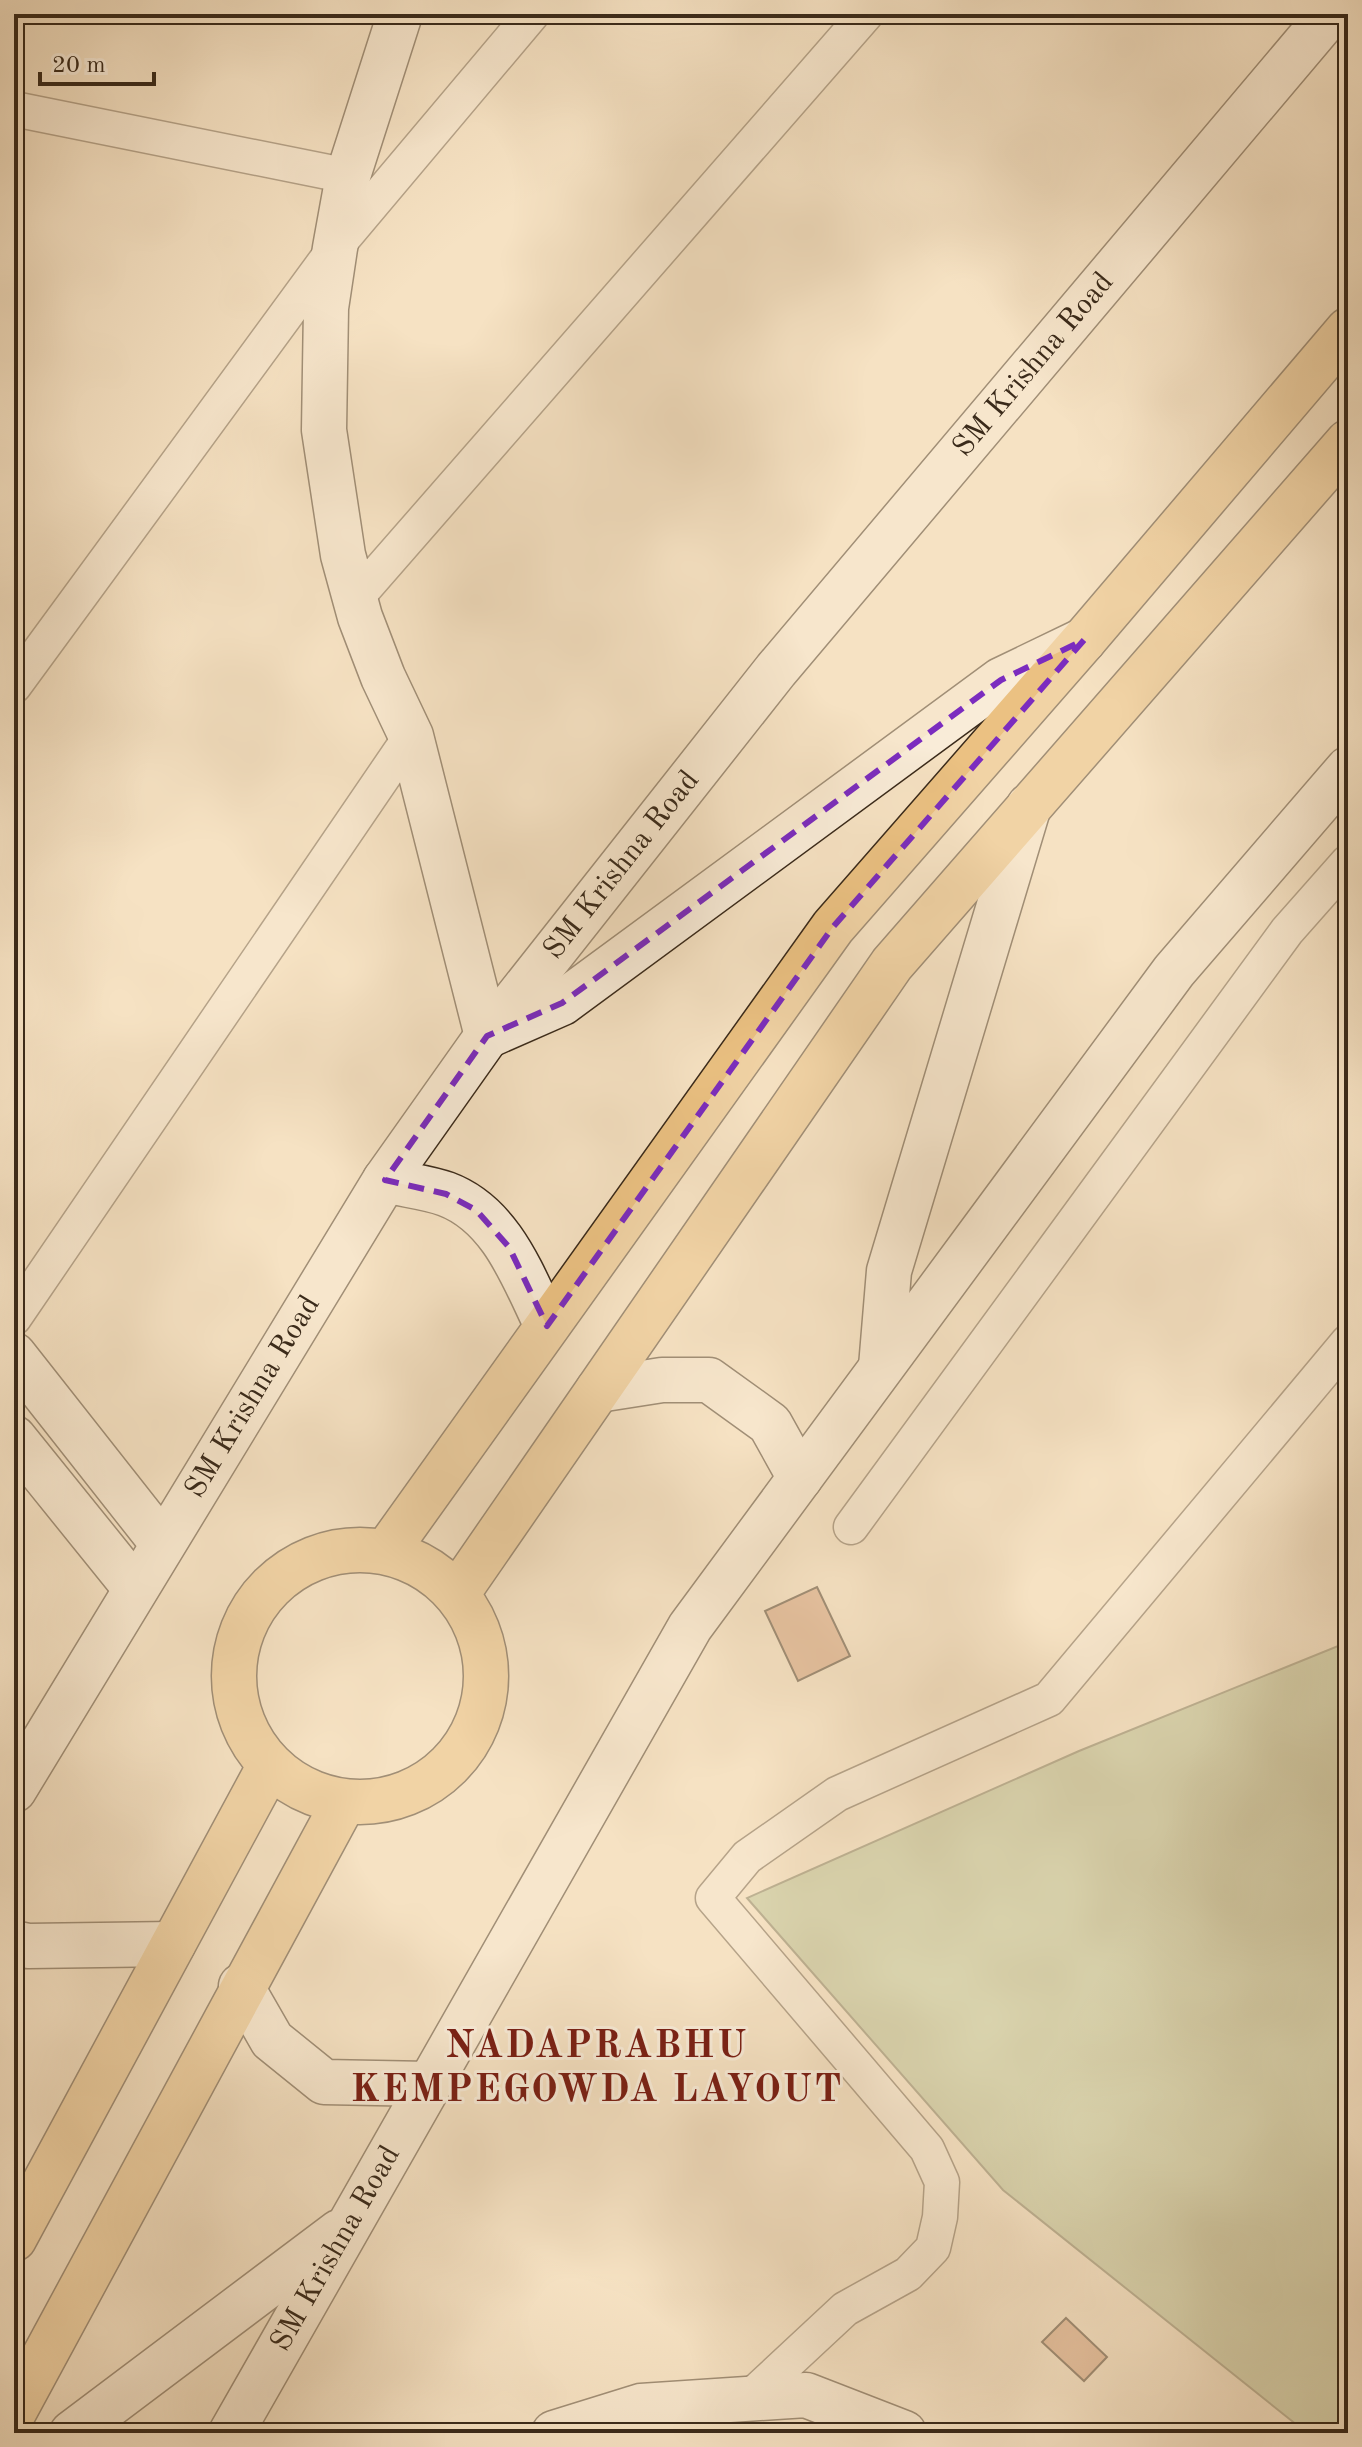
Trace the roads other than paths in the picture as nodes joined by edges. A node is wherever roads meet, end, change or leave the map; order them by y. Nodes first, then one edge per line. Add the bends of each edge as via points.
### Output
1 (400, 14) edge
2 (532, 14) edge
3 (866, 14) edge
4 (1330, 14) edge
5 (14, 109) edge
6 (348, 176) junction
7 (335, 248) junction
8 (1348, 330) edge
9 (1348, 442) edge
10 (355, 599) junction
11 (1084, 640) junction
12 (14, 686) edge
13 (411, 736) junction
14 (1348, 769) edge
15 (1029, 806) junction
16 (1348, 862) edge
17 (487, 1036) junction
18 (385, 1180) junction
19 (14, 1318) edge
20 (547, 1326) junction
21 (1348, 1342) edge
22 (14, 1355) edge
23 (881, 1368) junction
24 (598, 1390) junction
25 (14, 1438) edge
26 (800, 1478) junction
27 (851, 1527) dead end
28 (162, 1543) junction
29 (386, 1552) junction
30 (135, 1588) junction
31 (457, 1594) junction
32 (270, 1765) junction
33 (14, 1790) edge
34 (344, 1802) junction
35 (14, 1943) edge
36 (173, 1944) junction
37 (241, 1986) junction
38 (429, 2084) junction
39 (353, 2221) junction
40 (14, 2239) edge
41 (758, 2390) dead end
42 (14, 2412) edge
43 (646, 2419) edge
44 (72, 2433) edge
45 (231, 2433) edge
46 (554, 2433) edge
47 (904, 2433) edge

1 - 6 street
2 - 7 street
3 - 10 street
4 - 17 street, SM Krishna Road via 776,670
5 - 6 street
6 - 7 street
7 - 10 street via 326,308 324,430 333,504
7 - 12 street
8 - 11 highway
9 - 15 highway
10 - 13 street
11 - 17 street via 1001,680 562,1003
11 - 20 highway via 833,927
13 - 17 street
13 - 19 street
14 - 23 street, SM Krishna Road via 1174,971
15 - 23 street via 889,1271
15 - 24 highway via 892,964
16 - 27 street via 1287,931
17 - 18 street, SM Krishna Road
18 - 20 street via 446,1194 476,1210 509,1247
18 - 28 street, SM Krishna Road
20 - 29 highway
21 - 41 street via 1049,1699 837,1794 747,1857 713,1898 927,2149 942,2182 933,2248 908,2274 845,2309
22 - 28 street
23 - 26 street, SM Krishna Road
24 - 26 street via 662,1380 709,1380 770,1424
24 - 31 highway
25 - 30 street
26 - 38 street, SM Krishna Road via 690,1627
28 - 30 street, SM Krishna Road
29 - 31 highway via 423,1566
29 - 32 highway via 346,1550 306,1560 273,1583 248,1615 235,1653 234,1693 246,1731
30 - 33 street, SM Krishna Road
31 - 34 highway via 479,1632 487,1675 480,1718 459,1756 427,1784 387,1800
32 - 34 highway via 302,1789
32 - 36 highway
34 - 37 highway
35 - 36 street
36 - 40 highway
37 - 38 street via 272,2040 324,2082
37 - 42 highway
38 - 39 street, SM Krishna Road
39 - 44 street
39 - 45 street, SM Krishna Road
43 - 46 street
43 - 47 street via 806,2395

